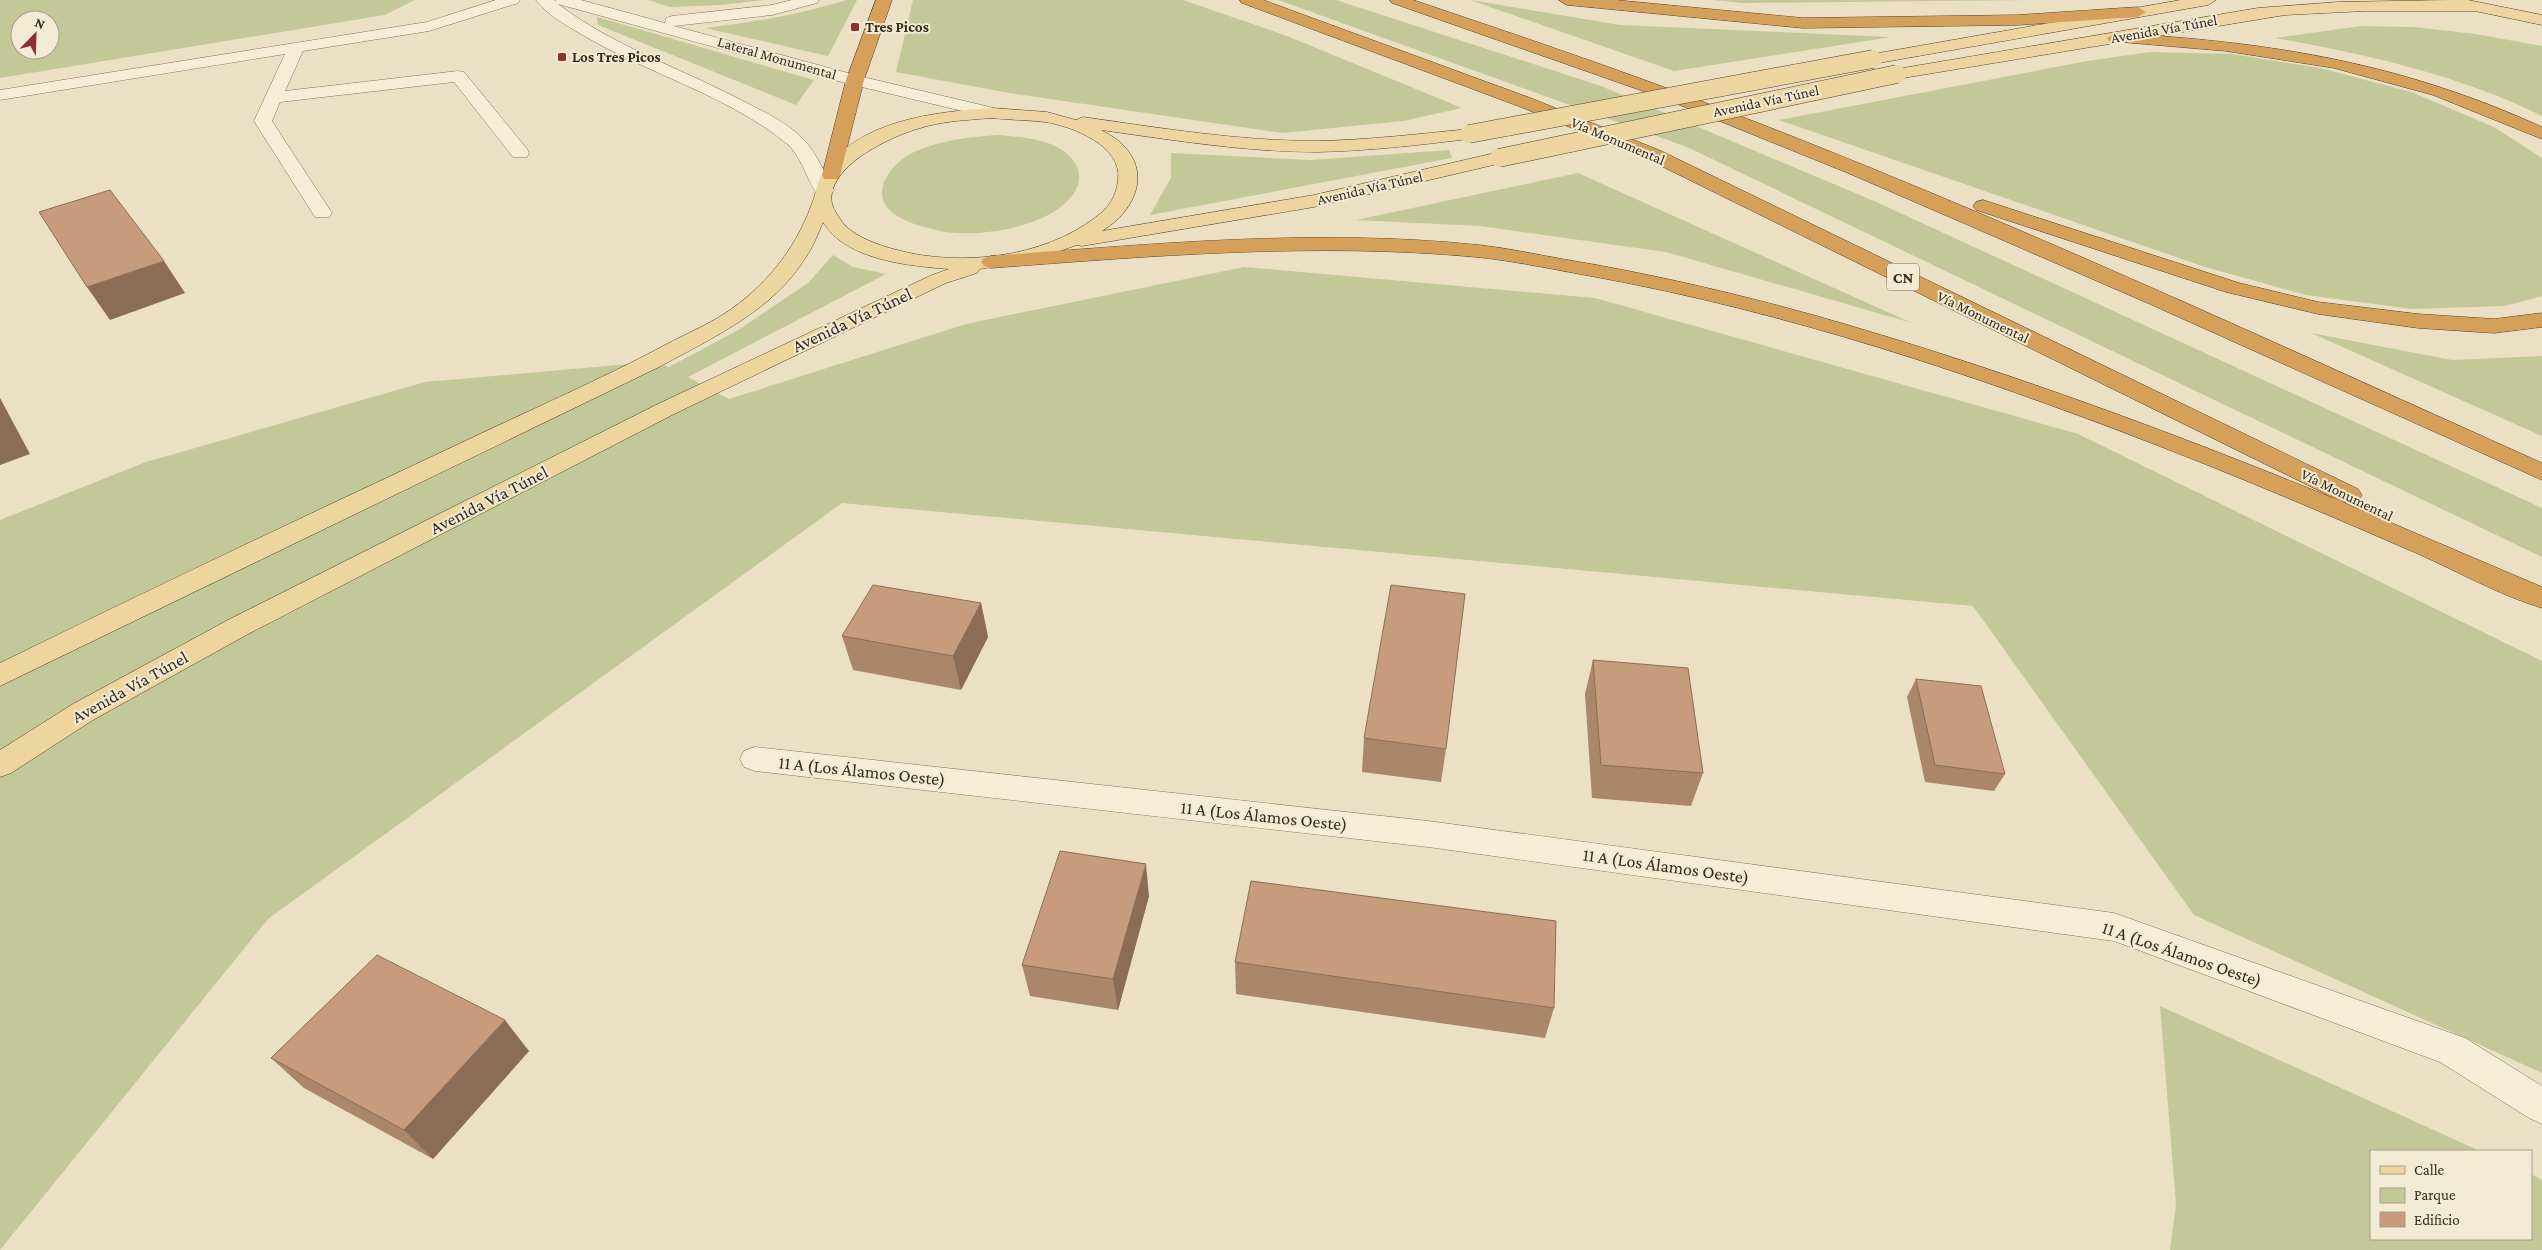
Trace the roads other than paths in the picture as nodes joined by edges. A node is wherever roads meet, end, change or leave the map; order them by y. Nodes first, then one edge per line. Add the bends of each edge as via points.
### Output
1 (512, 0) edge
2 (544, 0) edge
3 (563, 0) edge
4 (811, 0) edge
5 (884, 0) edge
6 (1248, 0) edge
7 (1398, 0) edge
8 (1567, 0) edge
9 (2208, 0) edge
10 (2447, 0) edge
11 (2472, 7) junction
12 (2138, 12) junction
13 (2542, 20) edge
14 (650, 22) junction
15 (2116, 38) junction
16 (298, 47) junction
17 (855, 80) junction
18 (0, 95) edge
19 (274, 98) junction
20 (992, 113) junction
21 (1047, 116) junction
22 (1754, 127) junction
23 (2542, 134) edge
24 (520, 154) dead end
25 (826, 190) junction
26 (322, 213) dead end
27 (1066, 243) junction
28 (991, 262) junction
29 (2542, 320) edge
30 (2542, 472) edge
31 (2542, 590) edge
32 (2542, 598) edge
33 (0, 675) edge
34 (756, 759) dead end
35 (0, 765) edge
36 (2542, 1106) edge

1 - 16 street via 429,26
2 - 25 street via 572,22 614,47 766,120 794,140
3 - 14 street, Lateral Monumental
4 - 14 street via 707,19
5 - 17 highway
6 - 31 highway, Vía Monumental / CN via 1527,103 1654,155
7 - 22 highway
8 - 12 highway via 1803,23 2018,20
9 - 12 main road, Avenida Vía Túnel
10 - 11 main road
11 - 13 main road
11 - 15 main road, Avenida Vía Túnel via 2310,7
12 - 21 main road, Avenida Vía Túnel, bridge via 1470,134 1384,143 1297,146 1208,140
14 - 17 street, Lateral Monumental
15 - 23 highway via 2260,49 2380,73 2436,88 2503,114
15 - 27 main road, Avenida Vía Túnel, bridge via 1897,74 1499,158 1314,201
16 - 18 street
16 - 19 street
17 - 20 street, Lateral Monumental
17 - 25 highway
19 - 24 street via 458,76
19 - 26 street via 263,121
20 - 21 main road
20 - 25 main road via 951,116 913,124 887,134 850,154
21 - 27 main road via 1086,128 1115,146 1129,170 1126,196 1104,221
22 - 29 highway via 2233,288 2318,308 2418,321 2494,326
22 - 30 highway via 2166,302
25 - 28 main road via 837,229 867,248 910,260 963,264
25 - 33 main road via 797,256 770,287 733,318 651,362
27 - 28 main road via 1030,255
28 - 32 highway via 1190,248 1383,244 1481,251 1703,292 1843,329 1983,374 2220,460
28 - 35 main road, Avenida Vía Túnel via 939,279 666,409 238,628 83,712
34 - 36 street, 11 A (Los Álamos Oeste) via 1428,834 2114,927 2452,1050

